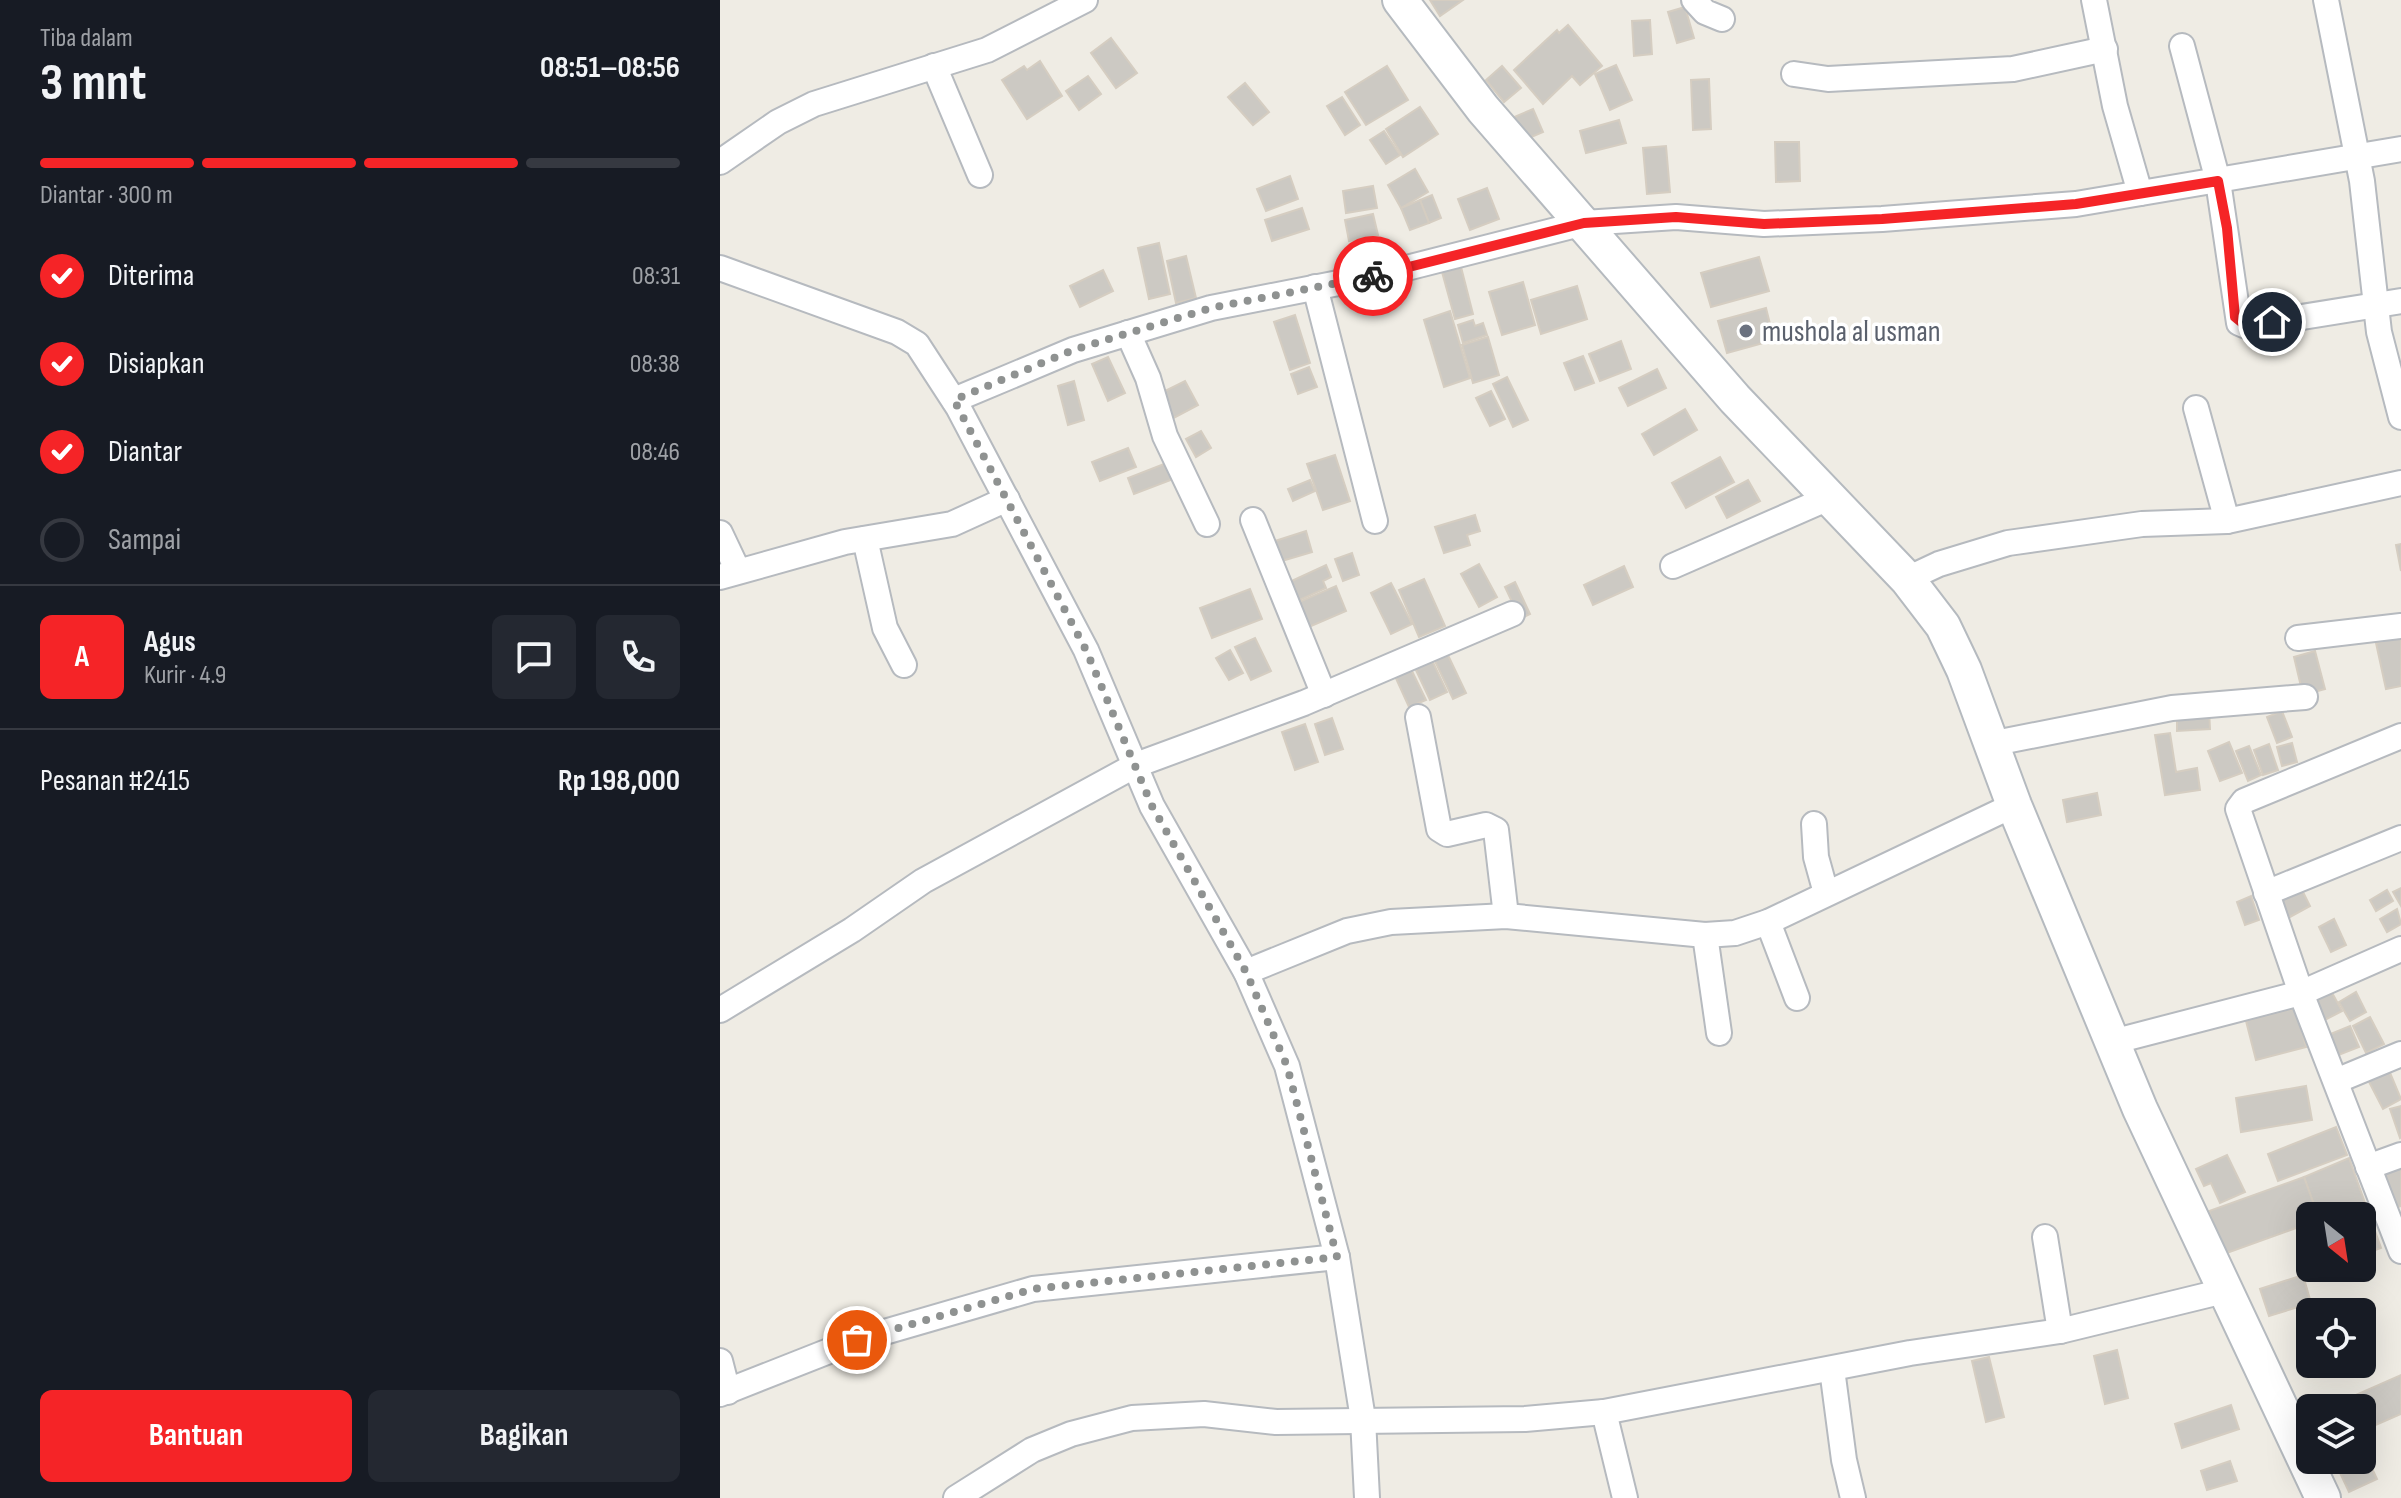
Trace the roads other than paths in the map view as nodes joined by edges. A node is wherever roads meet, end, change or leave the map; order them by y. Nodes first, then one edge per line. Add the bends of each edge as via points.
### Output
1 (1085, 0) edge
2 (1400, 0) edge
3 (1694, 0) edge
4 (2094, 0) edge
5 (2326, 0) edge
6 (1722, 19) dead end
7 (2182, 46) dead end
8 (2105, 49) junction
9 (934, 66) junction
10 (1794, 74) dead end
11 (2401, 149) edge
12 (723, 154) edge
13 (2357, 155) junction
14 (980, 175) dead end
15 (2218, 181) junction
16 (2140, 193) junction
17 (1584, 223) junction
18 (720, 268) edge
19 (1315, 287) junction
20 (2401, 301) edge
21 (2377, 306) junction
22 (1128, 333) junction
23 (954, 400) junction
24 (2196, 408) dead end
25 (2401, 417) edge
26 (2401, 483) edge
27 (1831, 497) junction
28 (1007, 499) junction
29 (1253, 520) dead end
30 (1375, 521) dead end
31 (2227, 521) junction
32 (1207, 524) dead end
33 (720, 533) edge
34 (865, 539) junction
35 (1673, 566) dead end
36 (729, 574) edge
37 (1907, 579) junction
38 (1512, 614) dead end
39 (2401, 626) edge
40 (2298, 638) dead end
41 (904, 665) dead end
42 (1324, 695) junction
43 (2305, 697) dead end
44 (1418, 717) dead end
45 (2401, 736) edge
46 (1990, 744) junction
47 (1136, 765) junction
48 (2014, 805) junction
49 (1814, 824) dead end
50 (2401, 838) edge
51 (1826, 893) junction
52 (2266, 893) junction
53 (1506, 916) junction
54 (1768, 922) junction
55 (1705, 935) junction
56 (2401, 949) edge
57 (1246, 972) junction
58 (2301, 993) junction
59 (1797, 998) dead end
60 (720, 1010) edge
61 (1719, 1033) dead end
62 (2112, 1042) junction
63 (2401, 1054) edge
64 (2336, 1081) junction
65 (2401, 1155) edge
66 (2368, 1167) junction
67 (2045, 1237) dead end
68 (2401, 1251) edge
69 (1337, 1257) junction
70 (2224, 1291) junction
71 (2060, 1331) junction
72 (720, 1361) edge
73 (1832, 1369) junction
74 (724, 1393) edge
75 (1604, 1412) junction
76 (1363, 1419) junction
77 (980, 1491) edge
78 (956, 1498) edge
79 (1367, 1498) edge
80 (1625, 1498) edge
81 (1853, 1498) edge
82 (2323, 1498) edge

1 - 9 street via 999,44
2 - 17 main road via 1483,109
3 - 6 street
4 - 8 street
5 - 13 street
7 - 15 street
8 - 10 street via 2013,69 1828,79
8 - 16 street
9 - 12 street via 814,104
9 - 14 street
11 - 13 street
13 - 15 street
13 - 21 street
15 - 16 street
15 - 21 street via 2239,323
16 - 17 street via 2076,204 1882,219 1764,224 1676,217
17 - 19 street
17 - 27 main road via 1735,399
18 - 23 street via 909,338
19 - 22 street via 1211,308
19 - 30 street
20 - 21 street
21 - 25 street
22 - 23 street
22 - 32 street via 1165,436
23 - 28 street
24 - 31 street
26 - 31 street
27 - 35 street
27 - 37 main road
28 - 34 street via 952,524
28 - 47 street via 1086,650
29 - 42 street
31 - 37 street via 2142,524 2008,543
33 - 36 street
34 - 36 street
34 - 41 street via 885,628
37 - 46 main road via 1943,626
38 - 42 street
39 - 40 street
42 - 47 street
43 - 46 street via 2172,708
44 - 53 street via 1439,829 1447,834 1486,825 1496,830
45 - 52 street via 2239,805
46 - 48 main road
47 - 57 street via 1152,806
47 - 60 street via 923,881
48 - 51 street
48 - 62 main road
49 - 51 street
50 - 52 street
51 - 54 street
52 - 58 street
53 - 55 street
53 - 57 street via 1391,922 1347,931
54 - 55 street via 1735,933
54 - 59 street
55 - 61 street
56 - 58 street
57 - 69 street via 1287,1066
58 - 62 street
58 - 64 street
62 - 70 main road
63 - 64 street
64 - 66 street
65 - 66 street
66 - 68 street
67 - 71 street
69 - 74 street via 1033,1289 857,1340
69 - 76 street
70 - 71 street
70 - 82 main road
71 - 73 street
72 - 74 street
73 - 75 street
73 - 81 street
75 - 76 street via 1525,1419
75 - 80 street
76 - 77 street via 1276,1422 1204,1414 1132,1418 1032,1450
76 - 79 street
77 - 78 street

